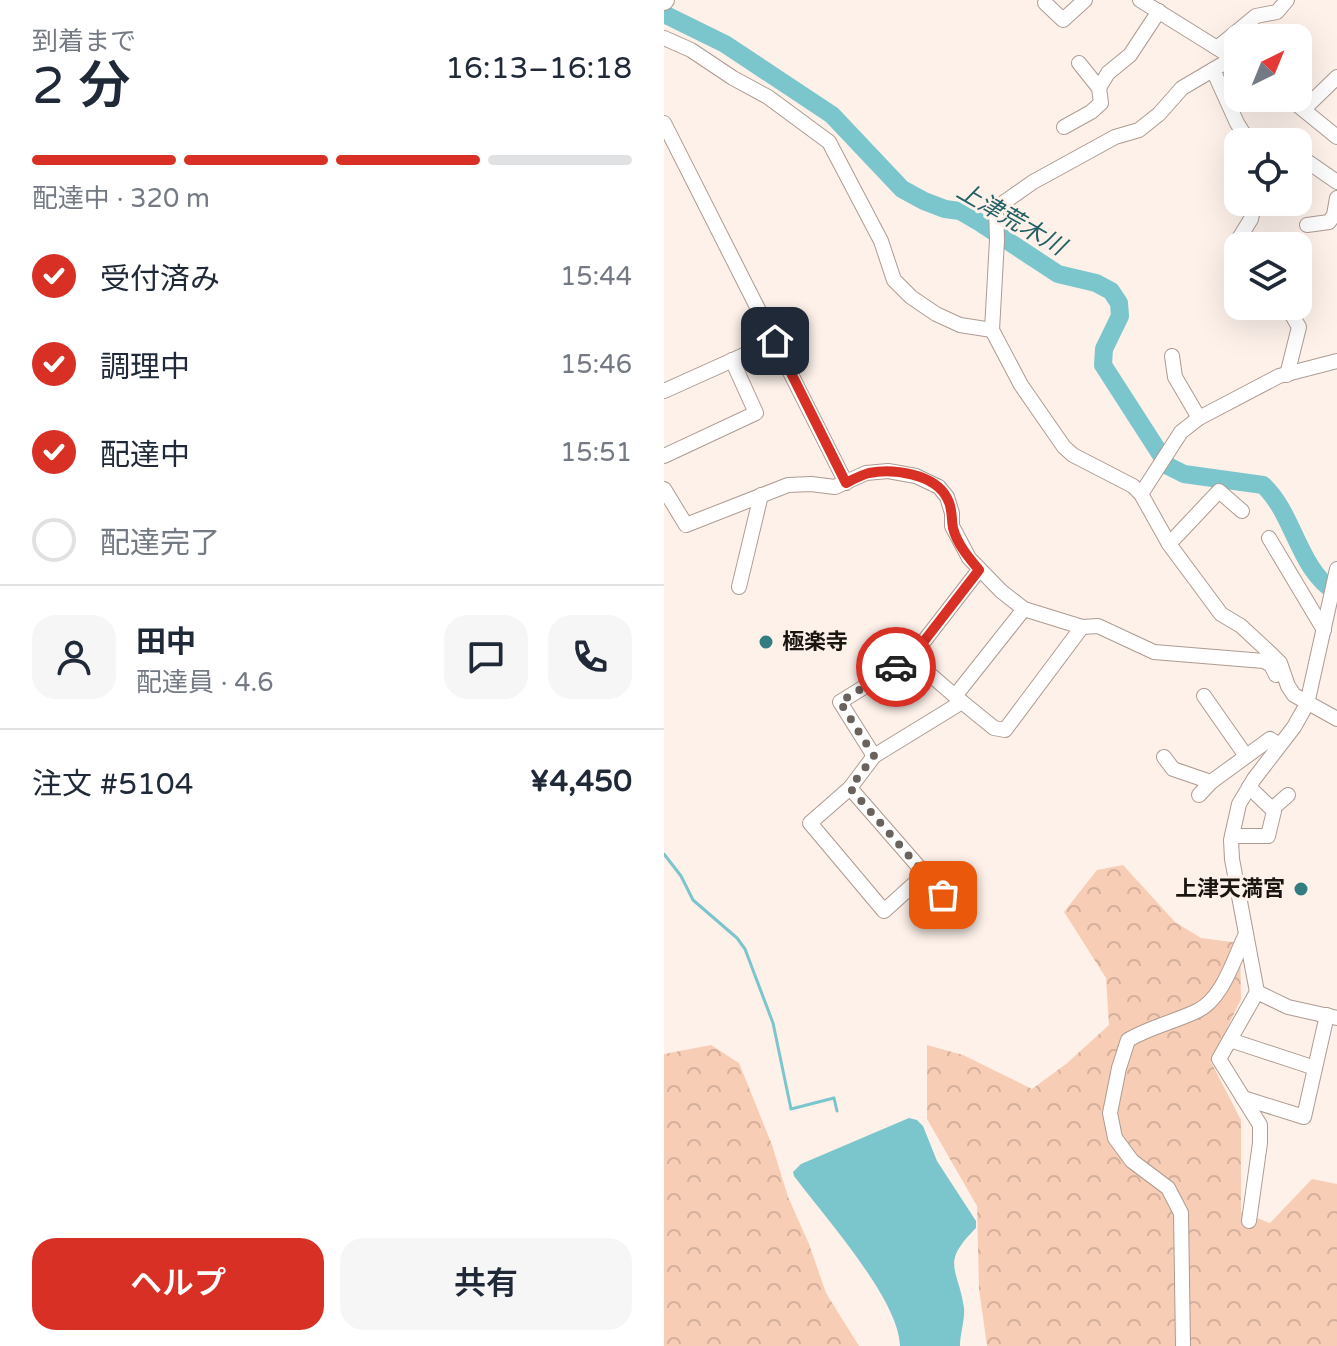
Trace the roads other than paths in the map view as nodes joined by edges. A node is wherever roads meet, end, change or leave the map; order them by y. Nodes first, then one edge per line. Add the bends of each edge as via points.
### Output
1 (1085, 0) edge
2 (1142, 0) edge
3 (1287, 0) edge
4 (1045, 3) dead end
5 (1159, 11) junction
6 (664, 38) edge
7 (1217, 48) junction
8 (1224, 52) edge
9 (1079, 63) dead end
10 (1224, 65) edge
11 (1213, 70) junction
12 (1337, 77) edge
13 (1099, 88) junction
14 (1312, 101) edge
15 (1308, 112) edge
16 (664, 123) edge
17 (1064, 127) dead end
18 (1241, 128) edge
19 (1337, 137) edge
20 (1312, 165) edge
21 (1337, 182) edge
22 (1337, 198) edge
23 (1307, 225) dead end
24 (1295, 320) edge
25 (992, 330) junction
26 (775, 341) junction
27 (1172, 356) dead end
28 (732, 360) junction
29 (1337, 361) edge
30 (1287, 375) junction
31 (664, 391) edge
32 (1199, 418) junction
33 (664, 456) edge
34 (846, 483) junction
35 (664, 489) edge
36 (1141, 494) junction
37 (761, 495) junction
38 (1242, 511) dead end
39 (1269, 538) dead end
40 (1169, 544) junction
41 (1337, 569) edge
42 (979, 570) junction
43 (739, 587) dead end
44 (1024, 609) junction
45 (1333, 610) edge
46 (1082, 627) junction
47 (1324, 630) junction
48 (911, 658) junction
49 (1204, 696) dead end
50 (959, 699) junction
51 (1305, 708) junction
52 (1337, 719) edge
53 (1280, 745) junction
54 (874, 756) junction
55 (1246, 756) junction
56 (1164, 757) dead end
57 (1211, 782) junction
58 (1249, 787) junction
59 (850, 788) junction
60 (1199, 795) dead end
61 (1288, 795) dead end
62 (1272, 809) junction
63 (1232, 836) junction
64 (925, 874) junction
65 (960, 916) dead end
66 (1246, 933) junction
67 (1257, 992) junction
68 (1332, 1016) edge
69 (1230, 1040) junction
70 (1315, 1068) junction
71 (1243, 1098) junction
72 (1249, 1221) dead end
73 (1183, 1346) edge

1 - 4 street via 1063,20
2 - 5 street
3 - 7 street via 1277,12 1256,16
5 - 7 street
5 - 13 street via 1130,55
6 - 25 street via 768,97 829,142 881,241 894,280 936,314
7 - 8 street
9 - 13 street
10 - 11 street
11 - 18 street
11 - 25 street via 1182,88 1139,130 1115,137 996,208
12 - 14 street
13 - 17 street via 1101,103
15 - 19 street
16 - 26 street
20 - 21 street
22 - 23 street via 1329,222
24 - 30 street via 1299,327
25 - 36 street via 1021,385 1064,447
26 - 28 street
26 - 34 street
27 - 32 street via 1175,377
28 - 31 street
28 - 33 street via 756,413
29 - 30 street
30 - 32 street
32 - 36 street via 1181,432
34 - 37 street via 788,485
34 - 42 street via 866,473 888,471 939,487 947,497 958,541
35 - 37 street via 686,525
36 - 40 street
37 - 43 street
38 - 40 street via 1219,491
39 - 47 street
40 - 51 street via 1221,614 1280,663 1288,686
41 - 45 street
42 - 44 street
42 - 48 street
44 - 46 street
44 - 50 street
45 - 47 street
46 - 50 street via 1005,730 994,728
46 - 51 street via 1098,626 1154,652 1264,661 1276,673 1286,698
47 - 51 street
48 - 50 street
48 - 54 street via 840,702
49 - 55 street
50 - 54 street
51 - 52 street
51 - 53 street
53 - 55 street via 1270,739
53 - 58 street
54 - 59 street
55 - 57 street
56 - 57 street via 1173,769
57 - 60 street
58 - 62 street
58 - 63 street
59 - 64 street
59 - 64 street via 810,823 884,911
61 - 62 street
62 - 63 street via 1268,836
63 - 66 street
64 - 65 street
66 - 67 street
66 - 73 street via 1216,995 1199,1010 1128,1040 1110,1113 1115,1138 1132,1161 1168,1188 1181,1213
67 - 68 street via 1288,1007
67 - 69 street
68 - 70 street
69 - 70 street
69 - 71 street via 1219,1059
70 - 71 street via 1304,1117
71 - 72 street via 1260,1125

